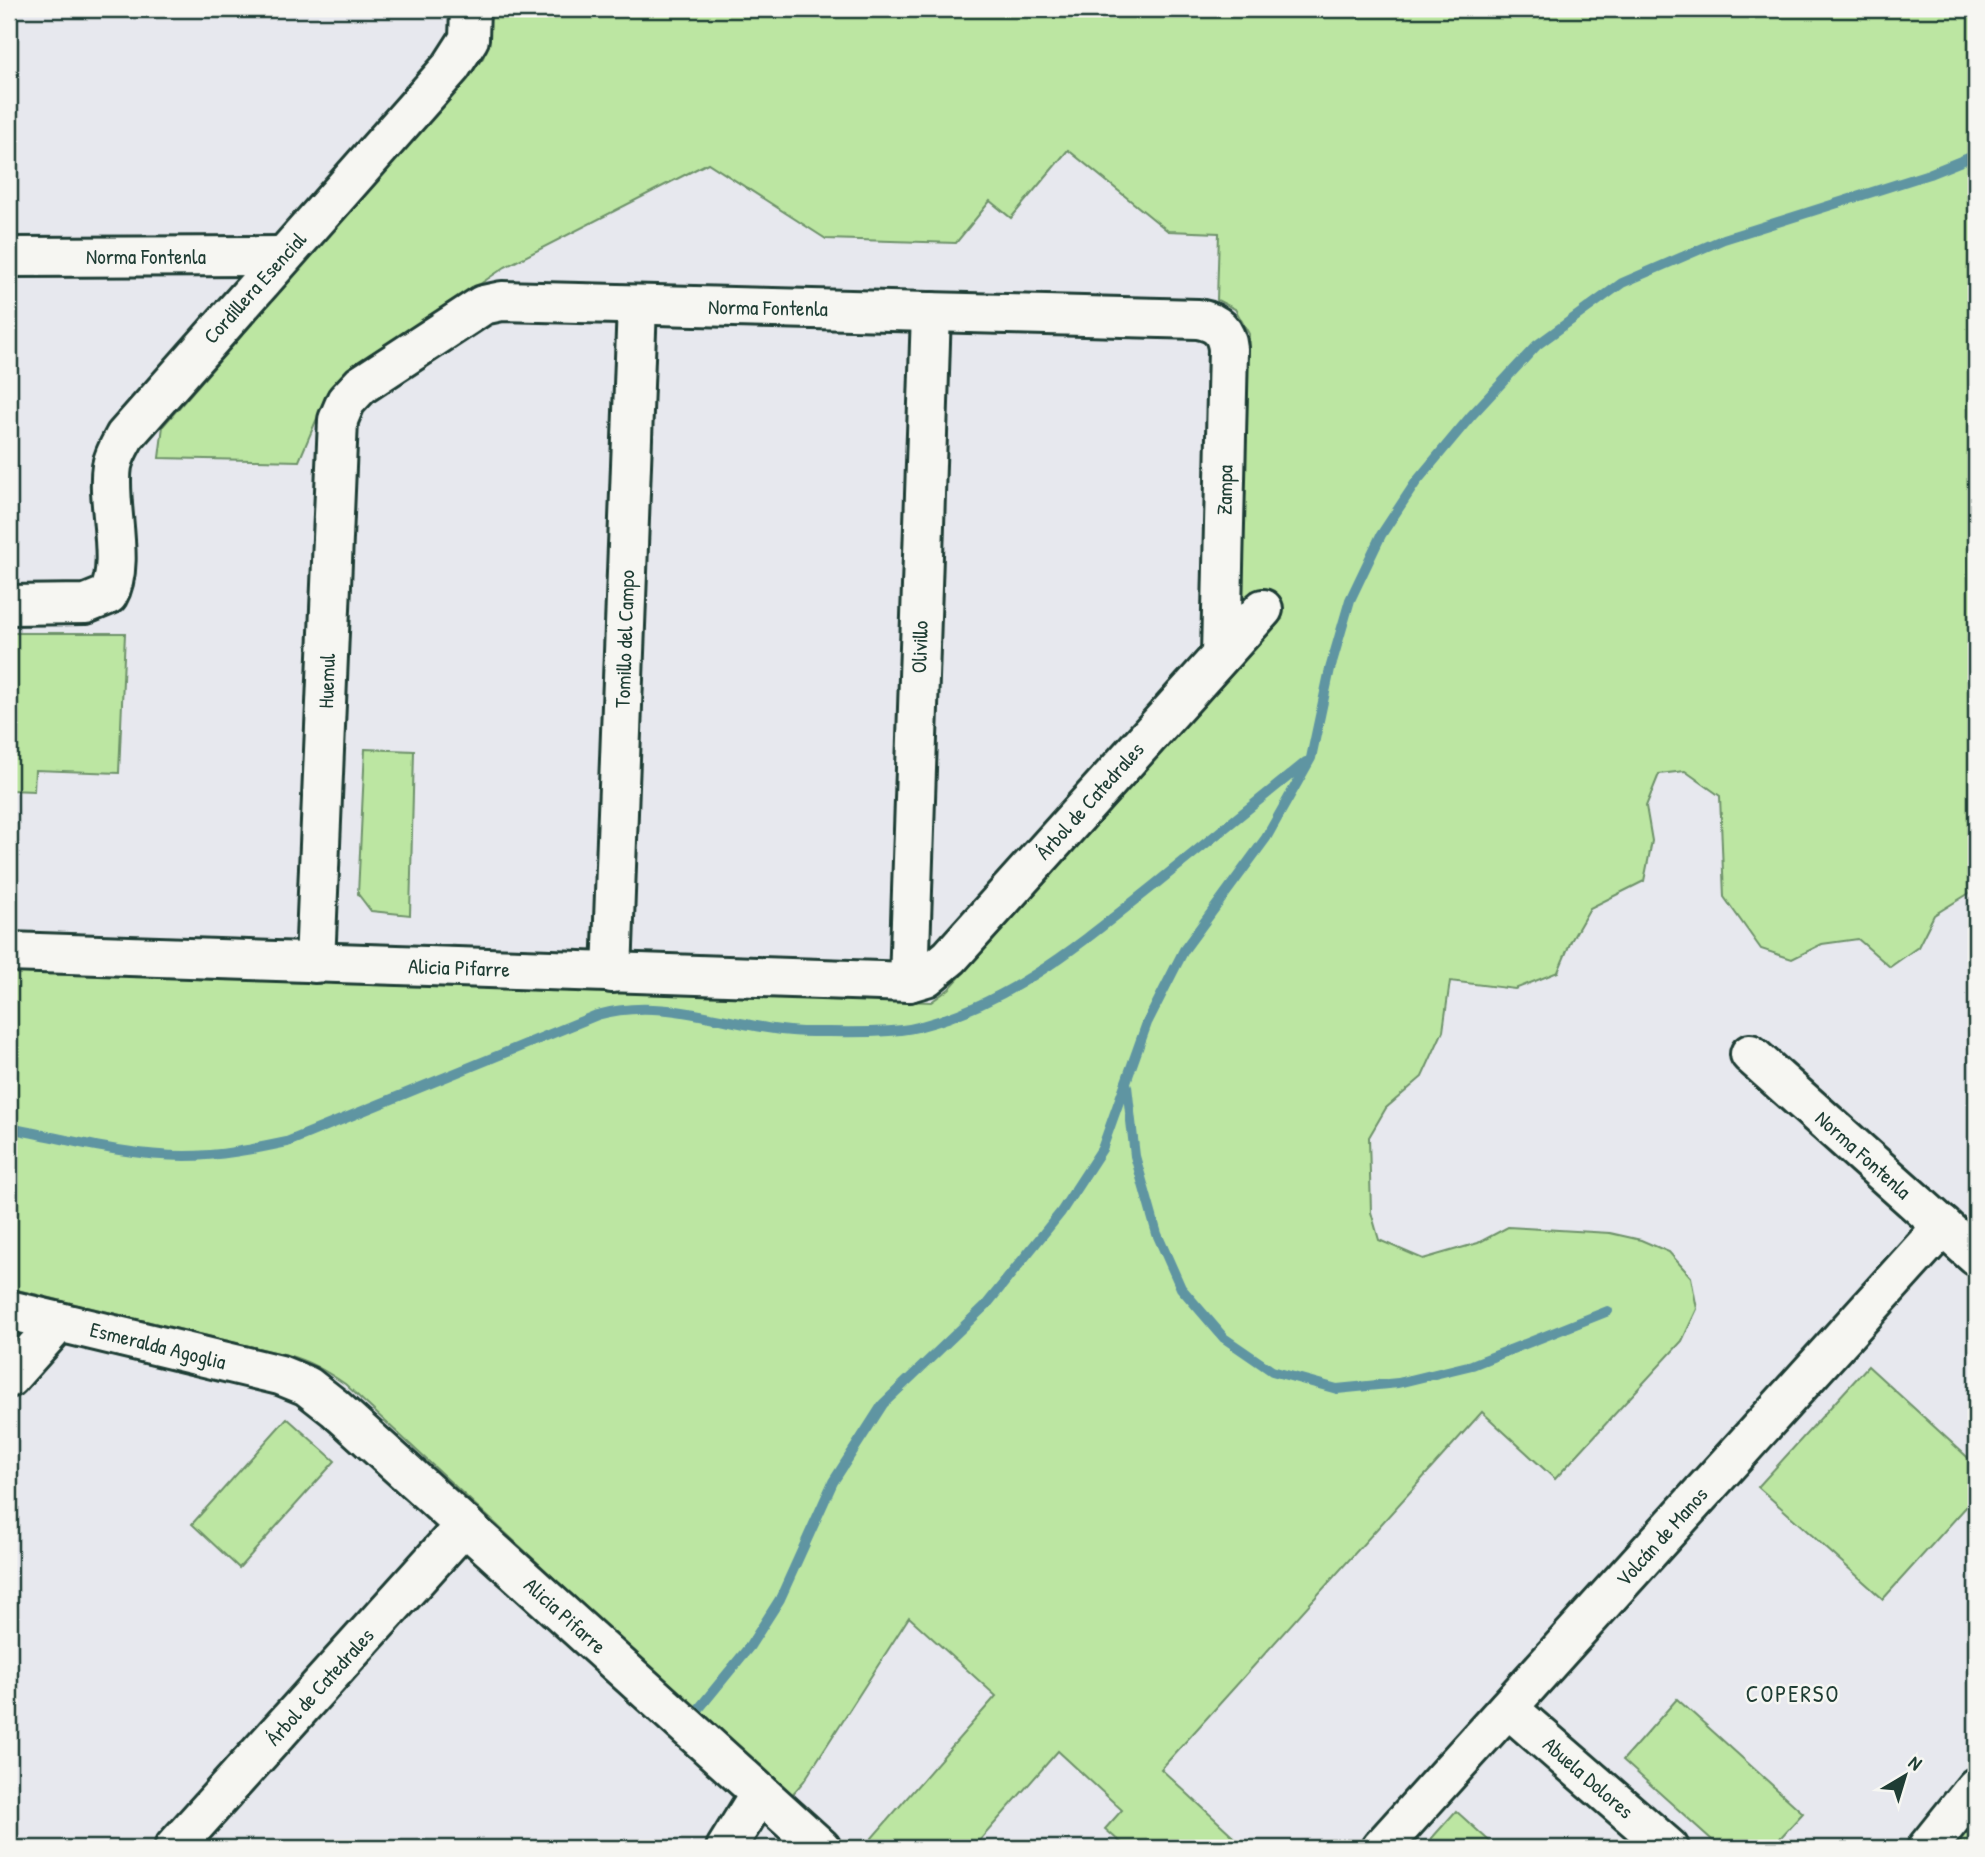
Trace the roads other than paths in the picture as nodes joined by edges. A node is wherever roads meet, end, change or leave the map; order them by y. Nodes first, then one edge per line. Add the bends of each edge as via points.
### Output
1 (470, 9) edge
2 (283, 256) junction
3 (9, 257) edge
4 (637, 305) junction
5 (931, 312) junction
6 (1220, 327) joint
7 (346, 401) joint
8 (9, 605) edge
9 (1263, 609) dead end
10 (1221, 656) junction
11 (9, 952) edge
12 (315, 963) junction
13 (612, 973) junction
14 (909, 982) junction
15 (1750, 1054) dead end
16 (1943, 1226) junction
17 (1976, 1256) edge
18 (9, 1310) edge
19 (59, 1322) junction
20 (9, 1378) edge
21 (307, 1386) joint
22 (465, 1525) junction
23 (1508, 1708) junction
24 (1976, 1787) edge
25 (760, 1793) junction
26 (174, 1848) edge
27 (726, 1848) edge
28 (821, 1848) edge
29 (1381, 1848) edge
30 (1668, 1848) edge
31 (1927, 1848) edge

1 - 2 street, Cordillera Esencial via 471,27 463,52
2 - 3 street, Norma Fontenla
2 - 8 street, Cordillera Esencial via 133,425 118,449 111,480 114,578 108,595 86,604
4 - 5 street, Norma Fontenla
4 - 7 street, Norma Fontenla via 502,300 482,305 361,385
4 - 13 street, Tomillo del Campo
5 - 6 street, Norma Fontenla via 1198,319
5 - 14 street, Olivillo
6 - 10 street, Zampa via 1228,349
7 - 12 street, Huemul via 338,420
9 - 10 street, Árbol de Catedrales
10 - 14 street, Árbol de Catedrales via 950,957 926,977
11 - 12 street, Alicia Pifarre
12 - 13 street, Alicia Pifarre
13 - 14 street, Alicia Pifarre
15 - 16 street, Norma Fontenla
16 - 17 street, Norma Fontenla
16 - 23 street, Volcán de Manos
18 - 19 street, Esmeralda Agoglia
19 - 20 street
19 - 21 street, Esmeralda Agoglia
21 - 22 street, Alicia Pifarre
22 - 25 street, Alicia Pifarre
22 - 26 street, Árbol de Catedrales
23 - 29 street, Volcán de Manos
23 - 30 street, Abuela Dolores
24 - 31 street
25 - 27 street
25 - 28 street, Alicia Pifarre

